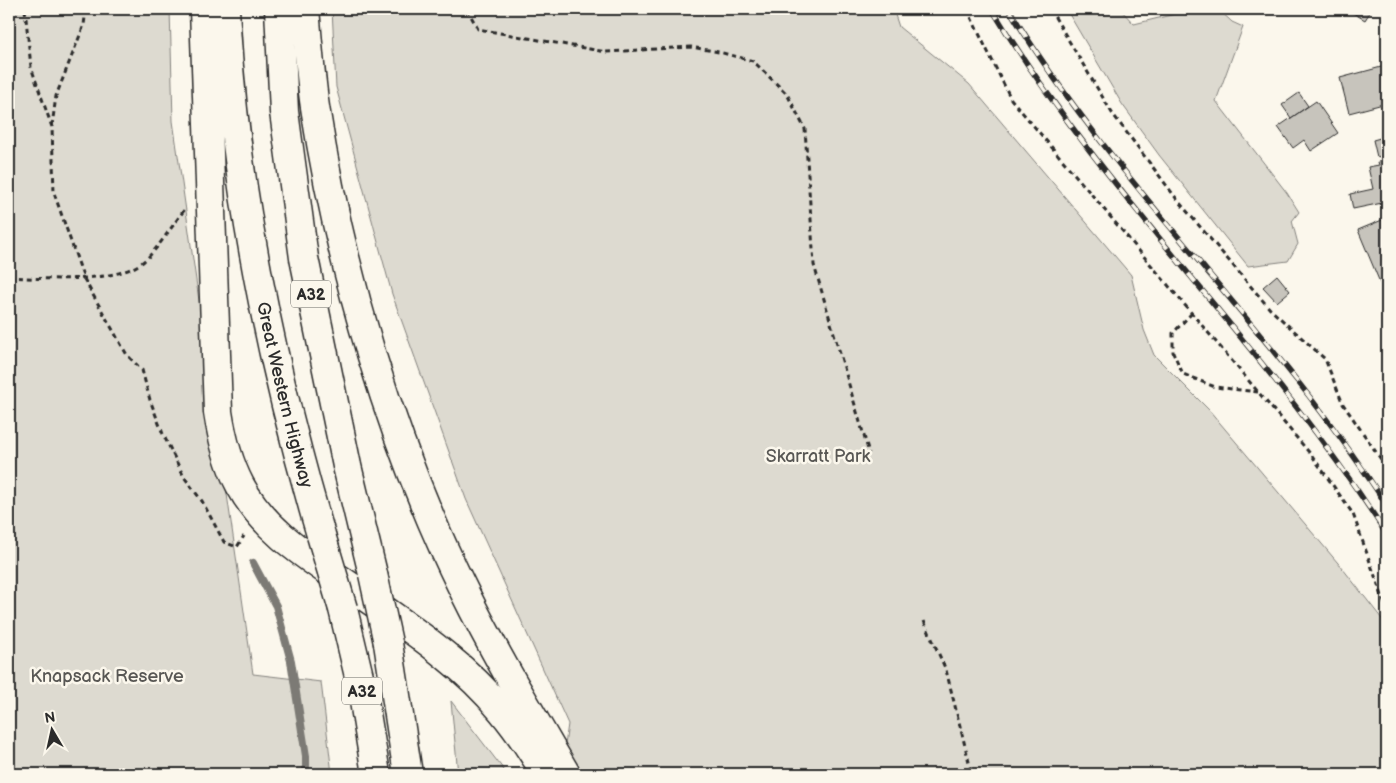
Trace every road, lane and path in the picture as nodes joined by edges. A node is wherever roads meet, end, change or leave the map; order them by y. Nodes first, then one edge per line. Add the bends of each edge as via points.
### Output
1 (25, 9) edge
2 (86, 9) edge
3 (204, 9) edge
4 (225, 9) edge
5 (279, 9) edge
6 (305, 9) edge
7 (467, 9) edge
8 (967, 9) edge
9 (1050, 9) edge
10 (52, 127) junction
11 (188, 205) dead end
12 (9, 277) edge
13 (84, 279) junction
14 (1192, 313) junction
15 (1258, 392) junction
16 (869, 453) dead end
17 (1387, 468) edge
18 (245, 536) dead end
19 (1387, 610) edge
20 (924, 620) dead end
21 (376, 774) edge
22 (408, 774) edge
23 (546, 774) edge
24 (566, 774) edge
25 (972, 774) edge

1 - 10 path via 32,67
2 - 10 path via 84,26 56,96
3 - 23 main road via 218,412 224,447 237,479 254,506 299,551 423,637 479,684 508,715
4 - 21 main road, Great Western Highway / A32, bridge via 236,132 256,268 297,449 343,609 362,689
5 - 22 main road, A32, bridge via 284,112 304,258 388,643
6 - 24 main road via 315,106 324,154 347,266 377,370 417,481 464,591
7 - 16 path via 478,29 606,52 691,47 753,61 787,94 804,129 814,265
8 - 14 path via 1011,99
9 - 17 path via 1112,113 1180,202 1270,308 1325,359 1343,404
10 - 13 path via 54,193
11 - 13 path via 144,261 126,270
12 - 13 path
13 - 18 path via 127,355 142,370 163,434 184,478 202,502 224,542 238,547
14 - 15 path
14 - 15 path via 1173,333 1173,352 1183,374 1215,387
15 - 19 path via 1313,457 1353,514
20 - 25 path via 946,670

